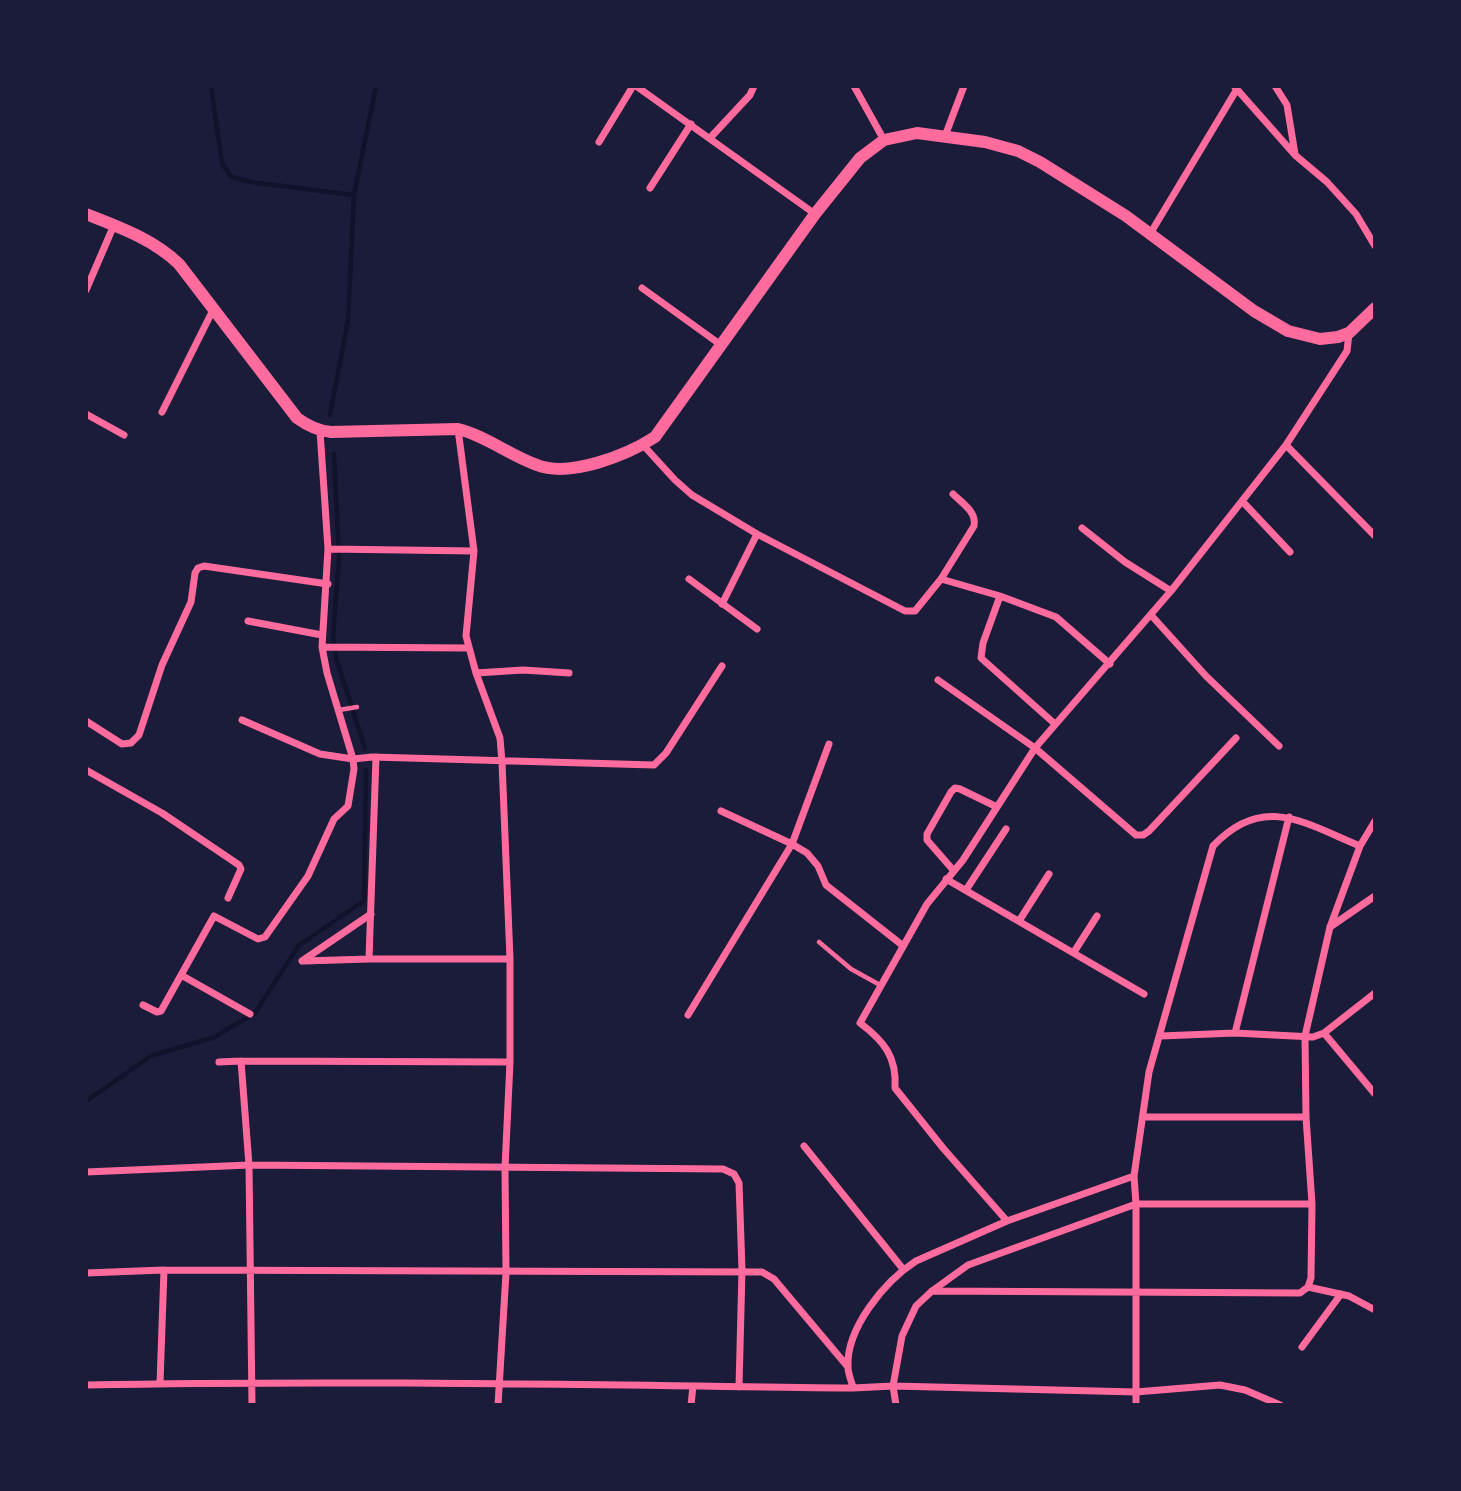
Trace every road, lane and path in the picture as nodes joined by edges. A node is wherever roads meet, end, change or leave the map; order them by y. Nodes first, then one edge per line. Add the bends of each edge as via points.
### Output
1 (634, 86) edge
2 (754, 86) edge
3 (855, 86) edge
4 (964, 86) edge
5 (1275, 86) edge
6 (1236, 88) edge
7 (691, 124) junction
8 (945, 136) junction
9 (710, 138) junction
10 (884, 140) junction
11 (599, 142) dead end
12 (1295, 155) junction
13 (650, 188) dead end
14 (86, 214) edge
15 (815, 214) junction
16 (114, 225) junction
17 (1150, 235) junction
18 (1375, 246) edge
19 (642, 288) dead end
20 (86, 290) edge
21 (1375, 308) edge
22 (213, 310) junction
23 (1349, 333) junction
24 (721, 345) junction
25 (162, 412) dead end
26 (86, 414) edge
27 (458, 429) junction
28 (320, 431) junction
29 (124, 435) dead end
30 (643, 445) junction
31 (1286, 445) junction
32 (953, 494) dead end
33 (1242, 501) junction
34 (1082, 528) dead end
35 (757, 534) junction
36 (1375, 536) edge
37 (336, 549) junction
38 (474, 551) junction
39 (1290, 552) dead end
40 (689, 579) dead end
41 (941, 579) junction
42 (328, 584) junction
43 (1171, 591) junction
44 (1000, 596) junction
45 (722, 604) junction
46 (1151, 615) junction
47 (248, 621) dead end
48 (757, 629) dead end
49 (322, 635) junction
50 (326, 647) junction
51 (468, 648) junction
52 (1110, 664) junction
53 (722, 666) dead end
54 (476, 673) junction
55 (569, 673) dead end
56 (938, 680) dead end
57 (355, 708) dead end
58 (342, 710) junction
59 (242, 720) dead end
60 (86, 721) edge
61 (1055, 724) junction
62 (1236, 738) dead end
63 (829, 744) dead end
64 (1279, 746) dead end
65 (1035, 748) junction
66 (376, 757) junction
67 (353, 759) junction
68 (502, 762) junction
69 (86, 770) edge
70 (997, 807) junction
71 (721, 811) dead end
72 (1289, 817) junction
73 (1375, 821) edge
74 (1006, 829) dead end
75 (792, 844) junction
76 (1360, 846) junction
77 (954, 871) junction
78 (1049, 874) dead end
79 (946, 879) junction
80 (966, 890) junction
81 (1375, 896) edge
82 (228, 898) dead end
83 (371, 914) junction
84 (1097, 916) dead end
85 (1020, 921) junction
86 (1330, 928) junction
87 (819, 942) dead end
88 (902, 945) junction
89 (1074, 952) junction
90 (510, 958) junction
91 (369, 959) junction
92 (181, 975) junction
93 (880, 985) junction
94 (1375, 993) edge
95 (1144, 994) dead end
96 (143, 1005) dead end
97 (250, 1013) dead end
98 (688, 1015) dead end
99 (1235, 1033) junction
100 (1324, 1033) junction
101 (1161, 1036) junction
102 (1305, 1036) junction
103 (241, 1061) junction
104 (219, 1062) dead end
105 (510, 1062) junction
106 (1372, 1084) edge
107 (1375, 1094) edge
108 (1143, 1116) junction
109 (1306, 1117) junction
110 (804, 1146) dead end
111 (250, 1165) junction
112 (505, 1168) junction
113 (86, 1172) edge
114 (1133, 1176) junction
115 (1136, 1204) junction
116 (1312, 1204) junction
117 (1007, 1221) junction
118 (903, 1269) junction
119 (164, 1270) junction
120 (742, 1270) junction
121 (250, 1271) junction
122 (86, 1273) edge
123 (506, 1273) junction
124 (1308, 1287) junction
125 (932, 1291) junction
126 (1135, 1291) junction
127 (1341, 1294) junction
128 (1375, 1310) edge
129 (1302, 1347) dead end
130 (848, 1367) junction
131 (252, 1382) junction
132 (499, 1382) junction
133 (160, 1383) junction
134 (86, 1385) edge
135 (692, 1385) junction
136 (893, 1386) junction
137 (739, 1387) junction
138 (853, 1388) junction
139 (1136, 1392) junction
140 (252, 1405) edge
141 (498, 1405) edge
142 (691, 1405) edge
143 (896, 1405) edge
144 (1136, 1405) edge
145 (1280, 1405) edge

1 - 7 street
1 - 11 street
2 - 9 street
3 - 10 street
4 - 8 street
5 - 12 street via 1286,105
6 - 12 street
6 - 17 street
7 - 9 street
7 - 13 street
8 - 10 main road via 917,133
8 - 17 main road via 1004,147 1040,162
9 - 15 street
10 - 15 main road via 860,158
12 - 18 street via 1356,214
14 - 16 main road
15 - 24 main road
16 - 20 street
16 - 22 main road via 166,252
17 - 23 main road via 1288,331 1320,339
19 - 24 street
21 - 23 main road
22 - 25 street
22 - 28 main road via 297,418
23 - 31 street via 1347,351
24 - 30 main road via 655,438
26 - 29 street
27 - 28 main road
27 - 30 main road via 535,465 556,469 583,466
27 - 38 street
28 - 37 street
30 - 35 street via 684,489
31 - 33 street
31 - 36 street
32 - 41 street via 975,520
33 - 39 street
33 - 43 street
34 - 43 street
35 - 41 street via 905,611 915,611
35 - 45 street
37 - 38 street
37 - 42 street
38 - 51 street
40 - 45 street
41 - 44 street
42 - 49 street
42 - 60 street via 198,568 191,602 162,666 139,735 122,744
43 - 46 street
44 - 52 street via 1056,617
44 - 61 street via 981,658
45 - 48 street
46 - 52 street
46 - 64 street
47 - 49 street
49 - 50 street
50 - 51 street
50 - 58 street
51 - 54 street
52 - 61 street
53 - 68 street via 654,765
54 - 55 street
54 - 68 street via 499,738
56 - 65 street
57 - 58 lane
58 - 67 street
59 - 67 street via 320,754
61 - 65 street
62 - 65 street via 1143,835 1136,835
63 - 75 street
65 - 70 street
66 - 67 street
66 - 68 street
66 - 83 street
67 - 92 street via 348,806 334,819 308,876 265,937 258,939 214,916
68 - 90 street
69 - 82 street via 162,813 239,865
70 - 77 street
70 - 77 street via 960,789 951,792 927,840
71 - 75 street
72 - 76 street
72 - 99 street
72 - 101 street via 1255,817 1238,824 1213,846
73 - 76 street
74 - 80 street
75 - 88 street via 815,861 826,885
75 - 98 street
76 - 86 street
77 - 79 street
78 - 85 street
79 - 80 street
79 - 88 street
80 - 85 street
81 - 86 street
83 - 91 street
83 - 91 street via 302,961
84 - 89 street
85 - 89 street
86 - 102 street
87 - 93 lane via 851,969
88 - 93 street
89 - 95 street
90 - 91 street
90 - 105 street
92 - 96 street via 161,1011
92 - 97 street
93 - 117 street via 860,1023 888,1048 895,1088
94 - 100 street
99 - 101 street
99 - 102 street
100 - 102 street
100 - 106 street
101 - 108 street
102 - 109 street
103 - 104 street
103 - 105 street
103 - 111 street
105 - 112 street
106 - 107 street
108 - 109 street
108 - 114 street
109 - 116 street
110 - 118 street
111 - 112 street
111 - 113 street
111 - 121 street
112 - 120 street via 723,1169 734,1174 738,1183
112 - 123 street
114 - 115 street
114 - 117 street
115 - 116 street
115 - 125 street via 968,1265
115 - 126 street
116 - 124 street
117 - 118 street
118 - 130 street via 862,1317
119 - 121 street
119 - 122 street
119 - 133 street
120 - 123 street
120 - 130 street via 769,1274
120 - 137 street
121 - 123 street
121 - 131 street
123 - 132 street
124 - 126 street via 1300,1293
124 - 127 street
125 - 126 street
125 - 136 street via 916,1306 902,1336
126 - 139 street
127 - 128 street
127 - 129 street
130 - 138 street
131 - 132 street
131 - 133 street
131 - 140 street
132 - 135 street
132 - 141 street
133 - 134 street
135 - 137 street
135 - 142 street
136 - 138 street
136 - 139 street
136 - 143 street
137 - 138 street
139 - 144 street
139 - 145 street via 1232,1386

